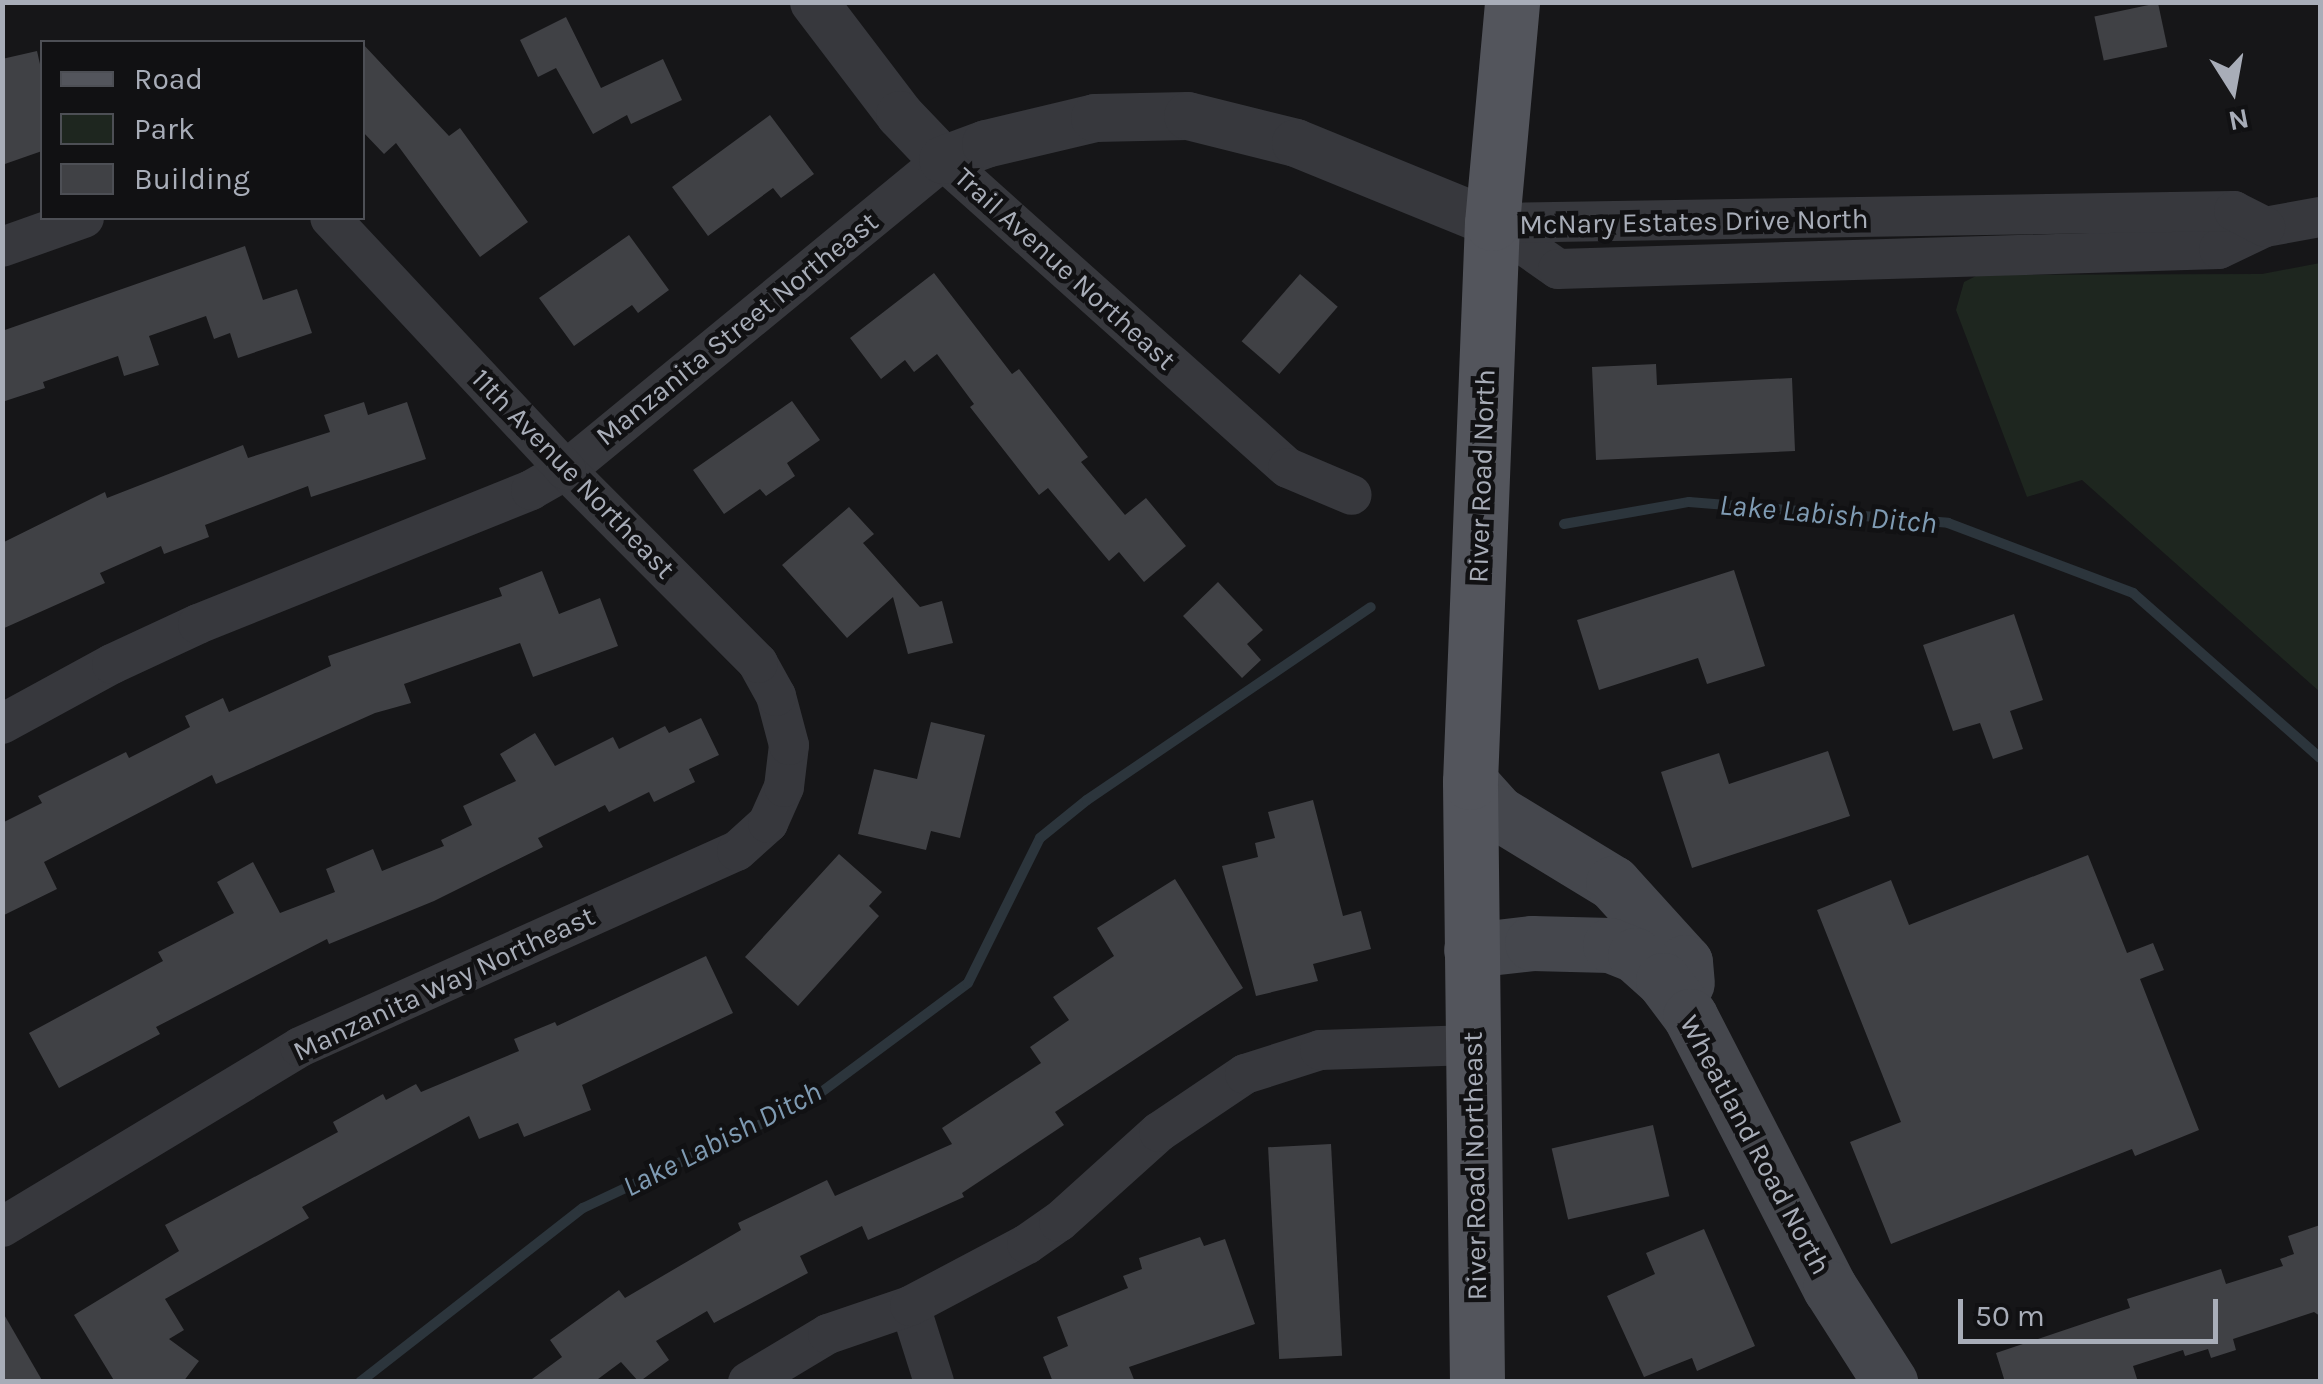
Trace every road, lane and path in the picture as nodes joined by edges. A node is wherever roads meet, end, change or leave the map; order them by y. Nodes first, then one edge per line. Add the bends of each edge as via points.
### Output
1 (814, 2) edge
2 (1512, 2) edge
3 (943, 160) junction
4 (2320, 217) edge
5 (78, 220) edge
6 (332, 220) edge
7 (1492, 224) junction
8 (2, 247) edge
9 (566, 470) junction
10 (1352, 495) dead end
11 (2, 724) edge
12 (788, 745) joint
13 (1470, 782) junction
14 (1471, 950) junction
15 (1690, 1016) junction
16 (1472, 1046) junction
17 (2, 1228) edge
18 (910, 1306) junction
19 (748, 1382) edge
20 (934, 1382) edge
21 (1477, 1382) edge
22 (1890, 1382) edge

1 - 3 street, Trail Avenue Northeast via 900,116
2 - 7 main road, River Road North
3 - 7 street, Manzanita Street Northeast via 1095,118 1188,116 1296,142
3 - 9 street, Manzanita Street Northeast
3 - 10 street, Trail Avenue Northeast via 1288,468
4 - 7 street, McNary Estates Drive North via 2265,227 2219,248 1558,269
5 - 8 street
6 - 9 street, 11th Avenue Northeast
7 - 13 main road, River Road North
9 - 11 street, Manzanita Street Northeast via 198,624
9 - 12 street, 11th Avenue Northeast via 758,663 776,696
12 - 17 street, Manzanita Way Northeast via 784,787 768,824 737,851 300,1047
13 - 14 main road, River Road North
13 - 15 main road via 1498,813 1613,883 1656,925 1685,962
14 - 15 main road, Wheatland Road North via 1532,942 1610,945 1635,955
14 - 16 main road, River Road Northeast
15 - 22 main road, Wheatland Road North via 1830,1288
16 - 18 street via 1320,1050 1245,1074 1159,1132 1043,1233
16 - 21 main road, River Road Northeast
18 - 19 street via 828,1334
18 - 20 street

